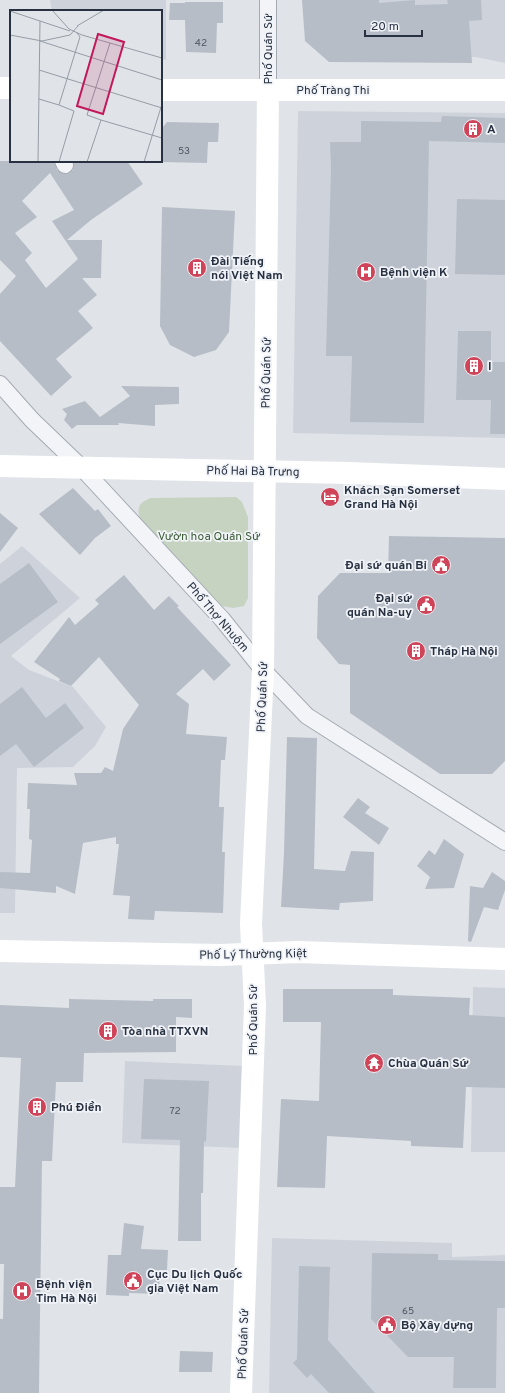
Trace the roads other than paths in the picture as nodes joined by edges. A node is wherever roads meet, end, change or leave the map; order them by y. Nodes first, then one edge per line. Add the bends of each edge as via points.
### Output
1 (268, 0) edge
2 (162, 90) edge
3 (268, 90) junction
4 (505, 90) edge
5 (0, 384) edge
6 (0, 466) edge
7 (81, 468) junction
8 (264, 472) junction
9 (505, 479) edge
10 (263, 670) junction
11 (505, 842) edge
12 (0, 951) edge
13 (252, 954) junction
14 (505, 959) edge
15 (241, 1393) edge

1 - 3 street, Phố Quán Sứ
2 - 3 street, Phố Tràng Thi
3 - 4 street, Phố Tràng Thi
3 - 8 street, Phố Quán Sứ
5 - 7 street, Phố Thợ Nhuộm
6 - 7 street, Phố Hai Bà Trưng
7 - 8 street, Phố Hai Bà Trưng
7 - 10 street, Phố Thợ Nhuộm via 222,619
8 - 9 street, Phố Hai Bà Trưng
8 - 10 street, Phố Quán Sứ
10 - 11 street, Phố Thợ Nhuộm via 307,716
10 - 13 street, Phố Quán Sứ via 251,924
12 - 13 street, Phố Lý Thường Kiệt
13 - 14 street, Phố Lý Thường Kiệt via 298,952
13 - 15 street, Phố Quán Sứ via 255,1005

